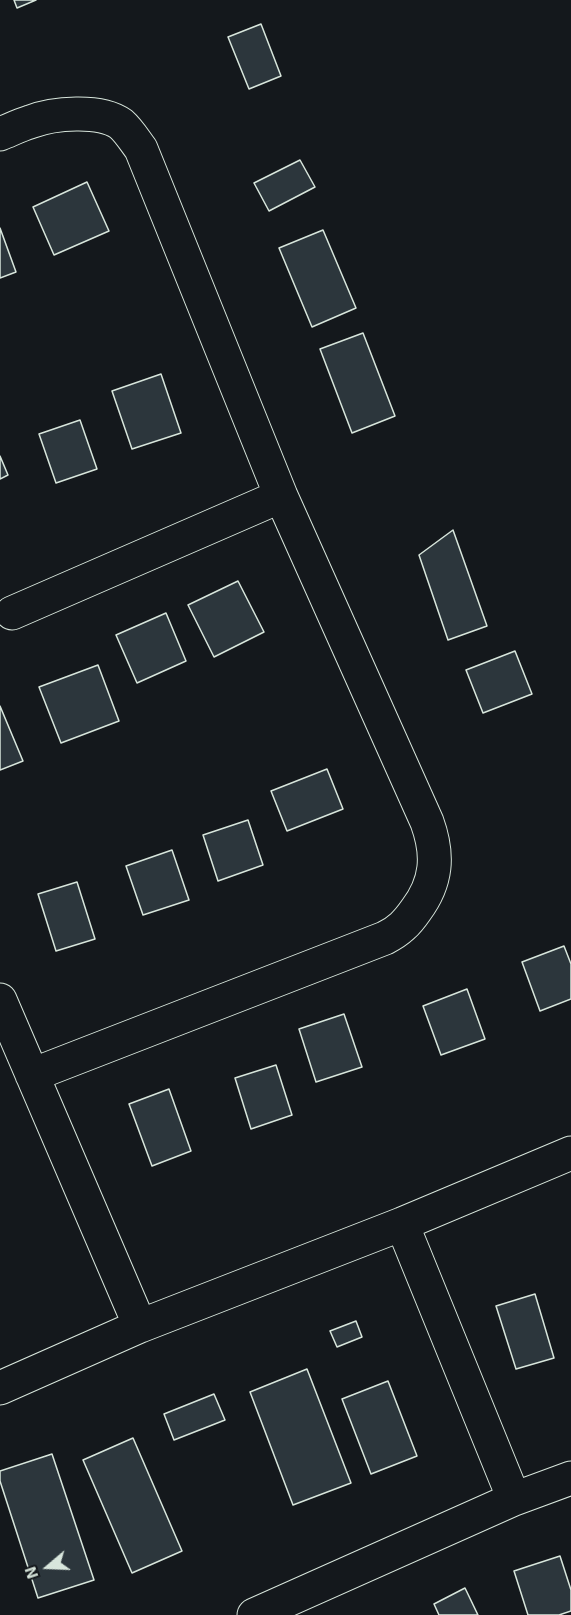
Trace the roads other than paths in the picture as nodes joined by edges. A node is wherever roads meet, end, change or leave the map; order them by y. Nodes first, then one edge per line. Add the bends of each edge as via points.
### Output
1 (0, 134) edge
2 (281, 496) junction
3 (12, 614) dead end
4 (0, 1000) edge
5 (32, 1074) junction
6 (571, 1153) edge
7 (402, 1224) junction
8 (140, 1326) junction
9 (0, 1388) edge
10 (571, 1478) edge
11 (514, 1499) junction
12 (254, 1615) edge

1 - 2 street via 41,118 85,114 114,120 133,137
2 - 3 street
2 - 5 street via 427,822 435,867 428,894 407,923 386,938
4 - 5 street
5 - 8 street
6 - 7 street
7 - 8 street
7 - 11 street
8 - 9 street
10 - 11 street
11 - 12 street

